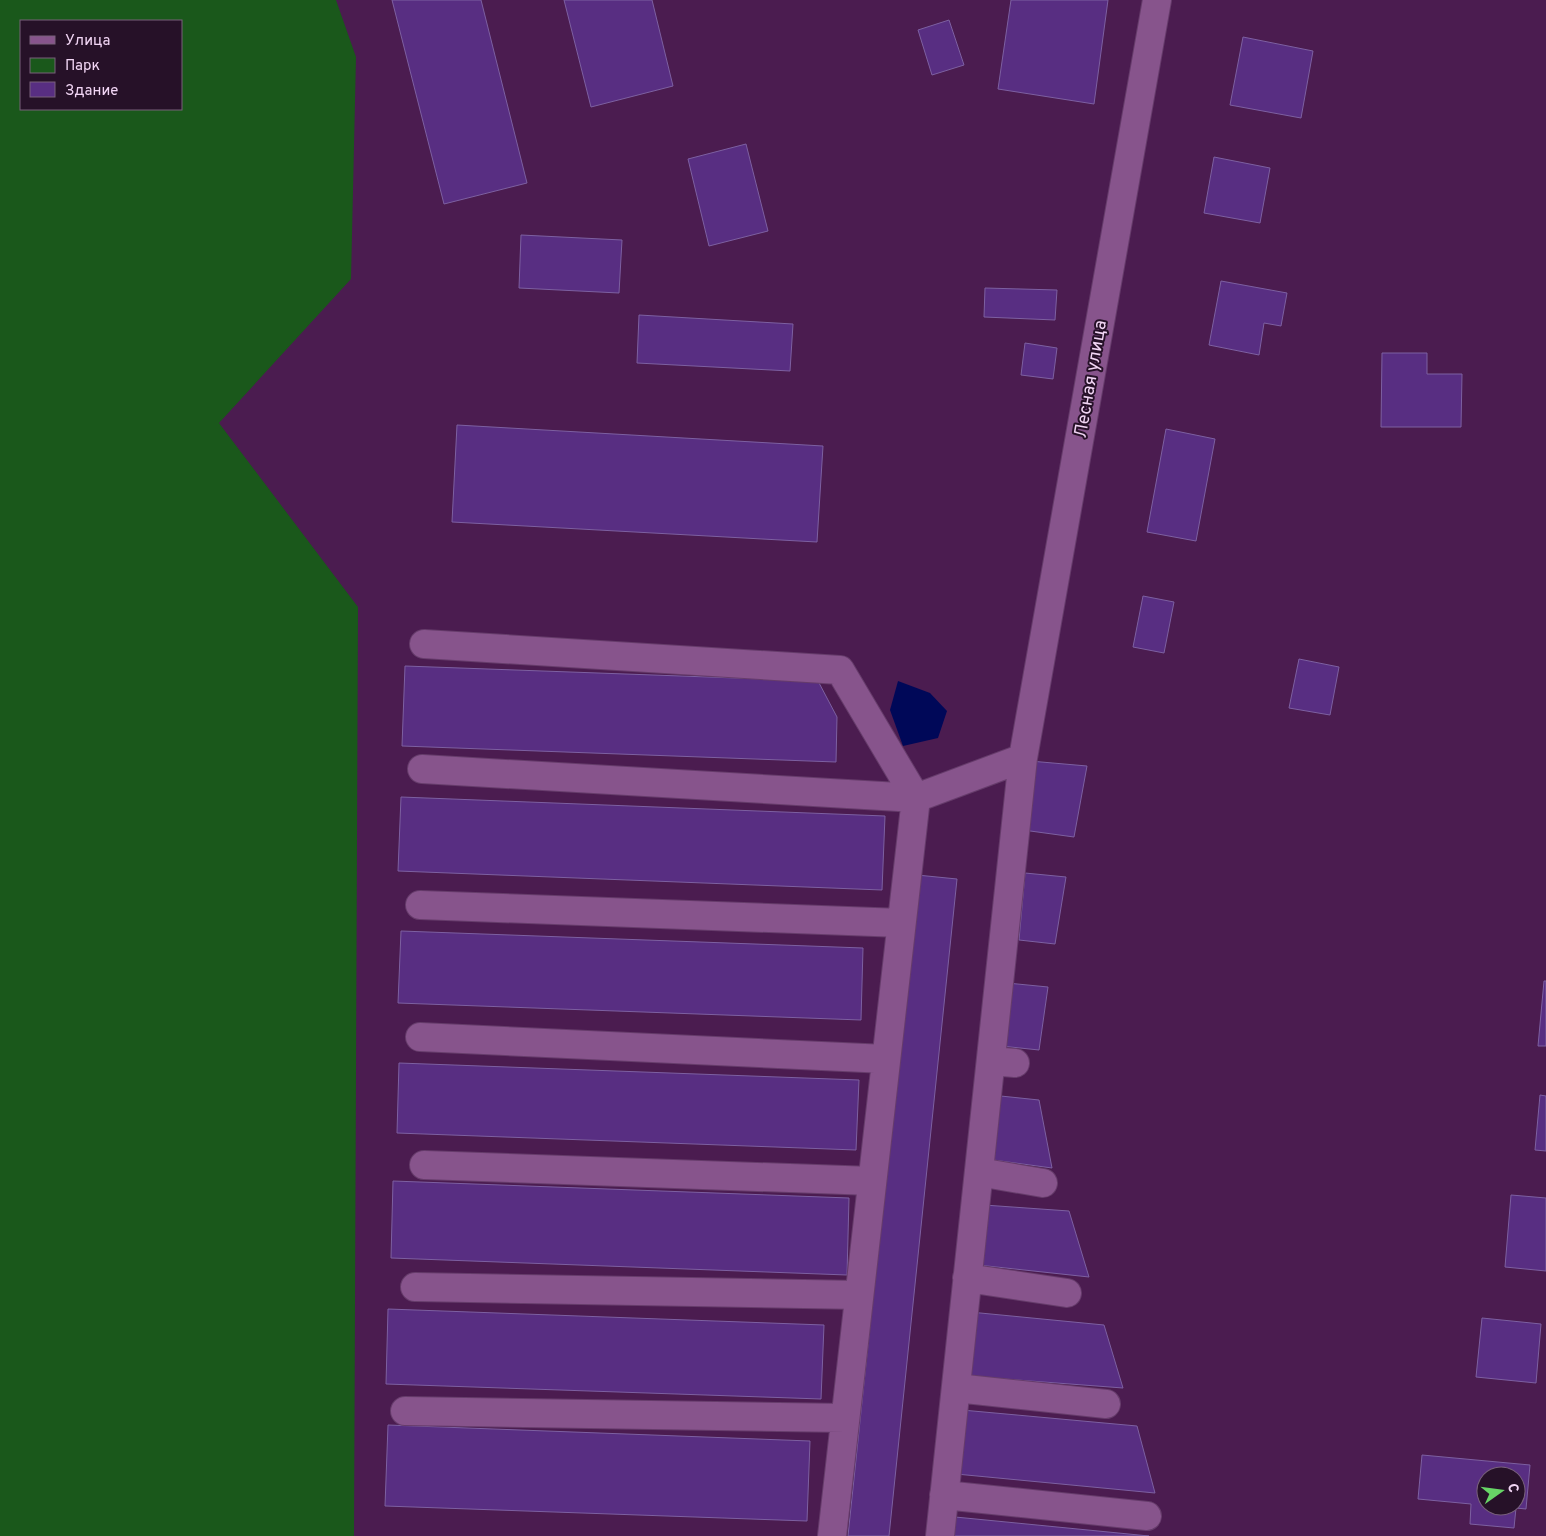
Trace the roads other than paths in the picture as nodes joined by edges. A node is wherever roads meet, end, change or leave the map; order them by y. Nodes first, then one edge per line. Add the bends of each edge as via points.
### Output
1 (1157, 0) edge
2 (424, 644) dead end
3 (1023, 758) junction
4 (422, 769) dead end
5 (916, 798) junction
6 (420, 905) dead end
7 (901, 923) junction
8 (420, 1037) dead end
9 (886, 1058) junction
10 (424, 1165) dead end
11 (979, 1172) junction
12 (872, 1181) junction
13 (1042, 1183) dead end
14 (967, 1278) junction
15 (415, 1287) dead end
16 (1067, 1293) dead end
17 (859, 1295) junction
18 (956, 1388) junction
19 (1106, 1404) dead end
20 (405, 1411) dead end
21 (845, 1418) junction
22 (944, 1495) junction
23 (1147, 1516) dead end
24 (832, 1536) edge
25 (940, 1536) edge

1 - 3 street, Лесная улица
2 - 5 street via 840,670
3 - 5 street
3 - 11 street, Лесная улица via 1003,1062
4 - 5 street
5 - 7 street
6 - 7 street
7 - 9 street
8 - 9 street
9 - 12 street
10 - 12 street
11 - 13 street
11 - 14 street, Лесная улица
12 - 17 street
14 - 16 street
14 - 18 street, Лесная улица
15 - 17 street
17 - 21 street
18 - 19 street
18 - 22 street, Лесная улица
20 - 21 street
21 - 24 street
22 - 23 street
22 - 25 street, Лесная улица

